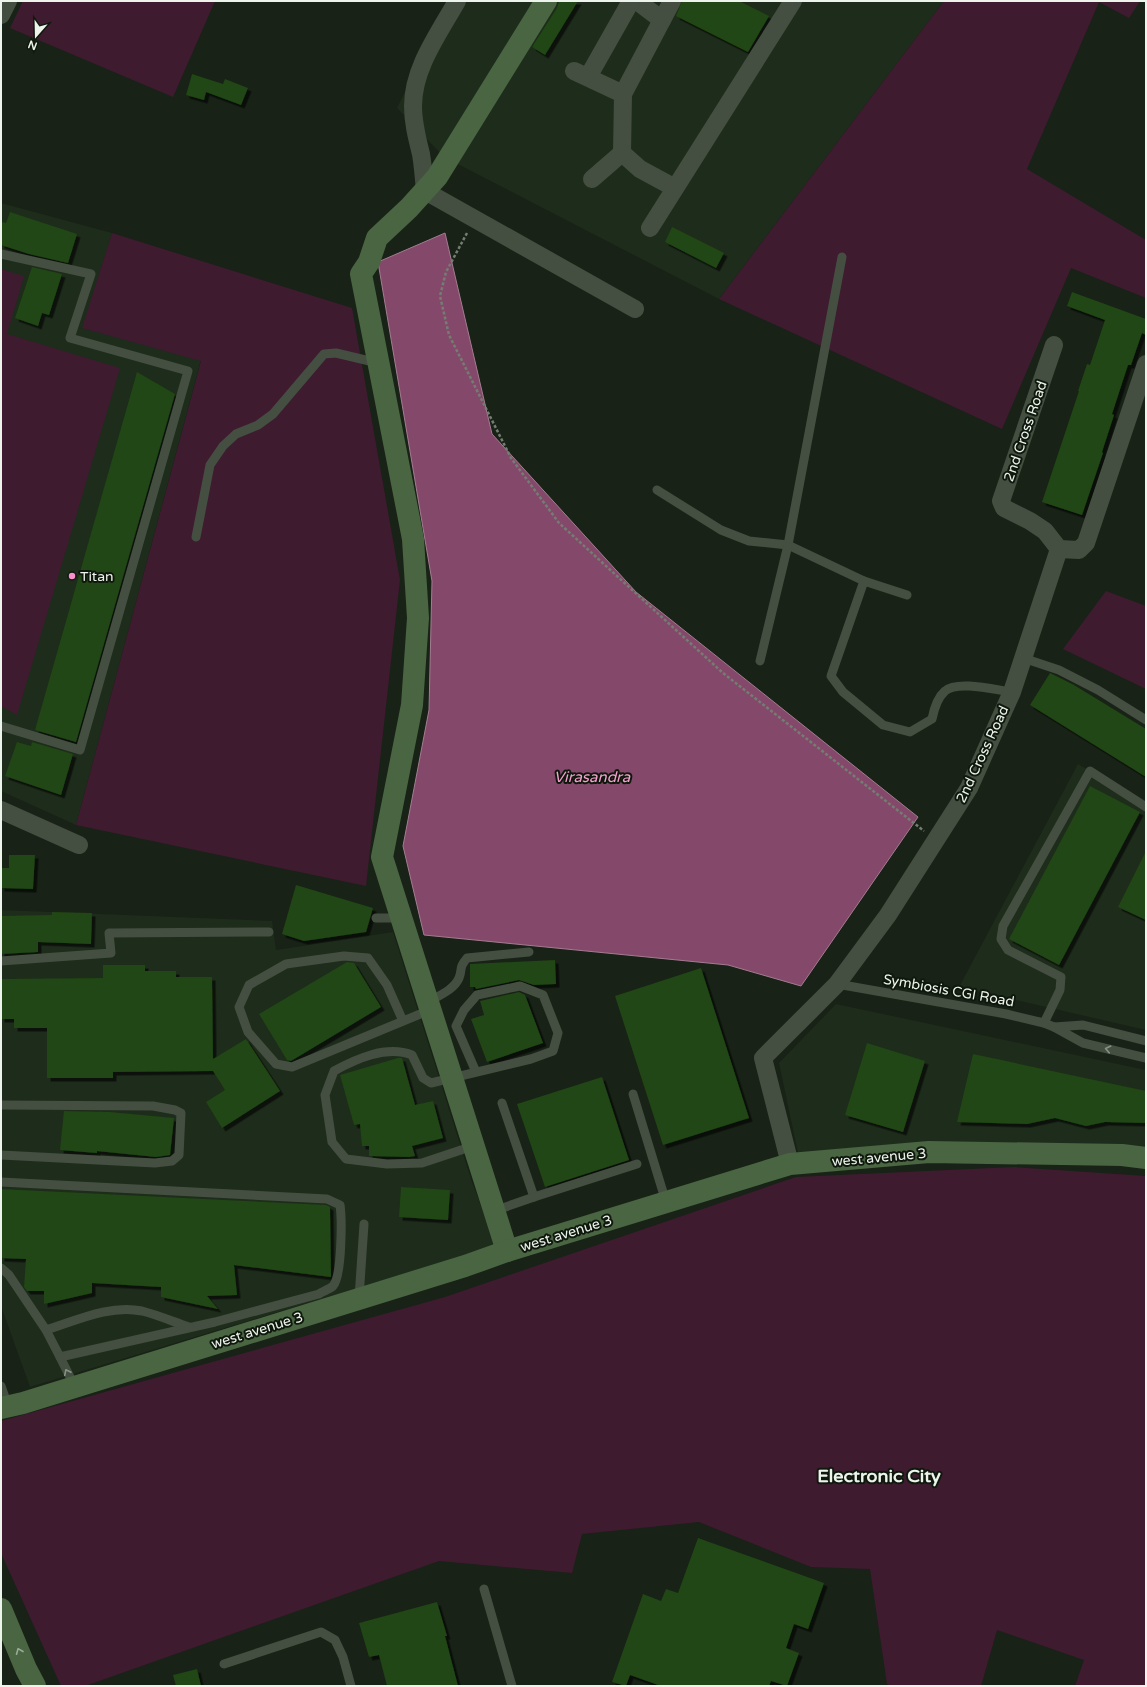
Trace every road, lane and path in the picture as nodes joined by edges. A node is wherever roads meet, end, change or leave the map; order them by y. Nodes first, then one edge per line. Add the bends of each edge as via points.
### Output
1 (8, 1) edge
2 (457, 1) edge
3 (546, 1) edge
4 (631, 1) edge
5 (637, 1) edge
6 (672, 1) edge
7 (793, 1) edge
8 (1, 15) edge
9 (662, 20) junction
10 (623, 94) junction
11 (622, 153) junction
12 (592, 179) dead end
13 (675, 188) junction
14 (425, 191) junction
15 (475, 219) junction
16 (650, 228) dead end
17 (1, 254) edge
18 (842, 257) dead end
19 (635, 309) dead end
20 (1054, 345) dead end
21 (378, 363) junction
22 (1146, 364) edge
23 (657, 490) dead end
24 (196, 537) dead end
25 (788, 545) junction
26 (1059, 549) junction
27 (864, 581) junction
28 (908, 595) dead end
29 (1024, 658) junction
30 (760, 661) dead end
31 (1012, 692) junction
32 (1146, 720) edge
33 (1, 726) edge
34 (1146, 807) edge
35 (1, 810) edge
36 (936, 840) junction
37 (79, 845) dead end
38 (376, 918) dead end
39 (402, 918) junction
40 (269, 932) dead end
41 (529, 952) dead end
42 (1, 961) edge
43 (837, 984) junction
44 (429, 1006) junction
45 (403, 1021) junction
46 (1044, 1022) junction
47 (1054, 1027) junction
48 (1146, 1041) edge
49 (1146, 1058) edge
50 (476, 1072) junction
51 (452, 1078) junction
52 (633, 1094) dead end
53 (502, 1103) dead end
54 (1, 1105) edge
55 (473, 1146) junction
56 (1, 1155) edge
57 (1146, 1158) edge
58 (637, 1164) dead end
59 (790, 1164) junction
60 (1, 1182) edge
61 (534, 1197) junction
62 (666, 1202) junction
63 (494, 1211) junction
64 (364, 1224) dead end
65 (506, 1251) junction
66 (1, 1268) edge
67 (359, 1299) junction
68 (191, 1327) junction
69 (46, 1330) junction
70 (217, 1332) junction
71 (60, 1357) junction
72 (1, 1386) edge
73 (75, 1387) junction
74 (5, 1407) edge
75 (484, 1589) dead end
76 (1, 1609) edge
77 (224, 1664) dead end
78 (35, 1686) edge
79 (351, 1686) edge
80 (512, 1686) edge

1 - 8 street
2 - 14 street via 423,62 416,84 413,105 414,127
3 - 14 street via 438,177
4 - 10 street via 581,74
5 - 9 street
6 - 9 street
7 - 13 street
9 - 10 street
10 - 11 street
11 - 12 street
11 - 13 street via 640,169
13 - 16 street
14 - 15 street
14 - 21 street via 377,238 369,262 361,274
15 - 19 street
15 - 36 path via 446,272 440,296 449,335 511,458 558,523 723,673
17 - 33 lane via 91,274 70,338 188,371 80,750
18 - 25 lane
20 - 26 street, 2nd Cross Road via 1001,501 1004,508 1045,531
21 - 24 lane via 336,353 324,354 273,414 258,425 236,434 223,446 210,465
21 - 39 street via 413,539 418,618 412,705 382,857
22 - 26 street via 1086,543 1079,550
23 - 25 lane via 721,530 748,542
25 - 27 lane
25 - 30 lane
26 - 29 street, 2nd Cross Road
27 - 28 lane
27 - 31 lane via 831,676 843,692 883,725 910,732 932,719 935,704 945,691 957,685
29 - 31 street, 2nd Cross Road
29 - 32 lane via 1059,670 1092,686
31 - 36 street, 2nd Cross Road via 969,788
34 - 46 lane via 1090,772 1003,926 1001,939 1008,950 1061,977 1060,990
35 - 37 street
36 - 43 street, 2nd Cross Road via 888,915
38 - 39 lane
39 - 44 street
40 - 42 lane via 110,933 111,953
41 - 44 lane via 467,958 452,988
43 - 46 lane, Symbiosis CGI Road
43 - 59 street, 2nd Cross Road via 763,1058
44 - 45 lane
44 - 51 street
45 - 45 lane via 292,1067 276,1064 248,1032 239,1007 249,986 286,964 344,956 368,958 387,985
46 - 47 lane, Symbiosis CGI Road
47 - 48 lane via 1083,1025
49 -> 47 lane, Symbiosis CGI Road via 1083,1043
50 - 50 lane via 553,1051 558,1033 543,995 520,986 477,994 464,1010 456,1026
50 - 51 lane
51 - 55 street
51 - 55 lane via 431,1084 423,1078 412,1055 402,1051 355,1059 334,1071 325,1095 332,1142 346,1159 387,1164 422,1163
52 - 62 lane
53 - 61 lane
54 - 56 lane via 153,1106 181,1113 182,1125 179,1155 172,1161
55 - 63 street
57 - 59 street, west avenue 3 via 1122,1155 929,1152
58 - 61 lane
59 - 62 street, west avenue 3
60 - 70 lane via 326,1199 340,1205 342,1217 338,1276 333,1286 320,1294
61 - 63 lane
62 - 65 street, west avenue 3
63 - 65 street
64 - 67 lane
65 - 67 street, west avenue 3
66 - 69 lane via 9,1275
67 - 70 street, west avenue 3
68 - 69 lane via 142,1311 128,1310 103,1312
68 - 70 lane
68 - 71 lane
69 - 71 lane
70 - 73 street, west avenue 3
73 -> 71 lane
72 - 74 lane
73 - 74 street, west avenue 3
75 - 80 lane
78 -> 76 street
77 - 79 lane via 321,1632 335,1640

